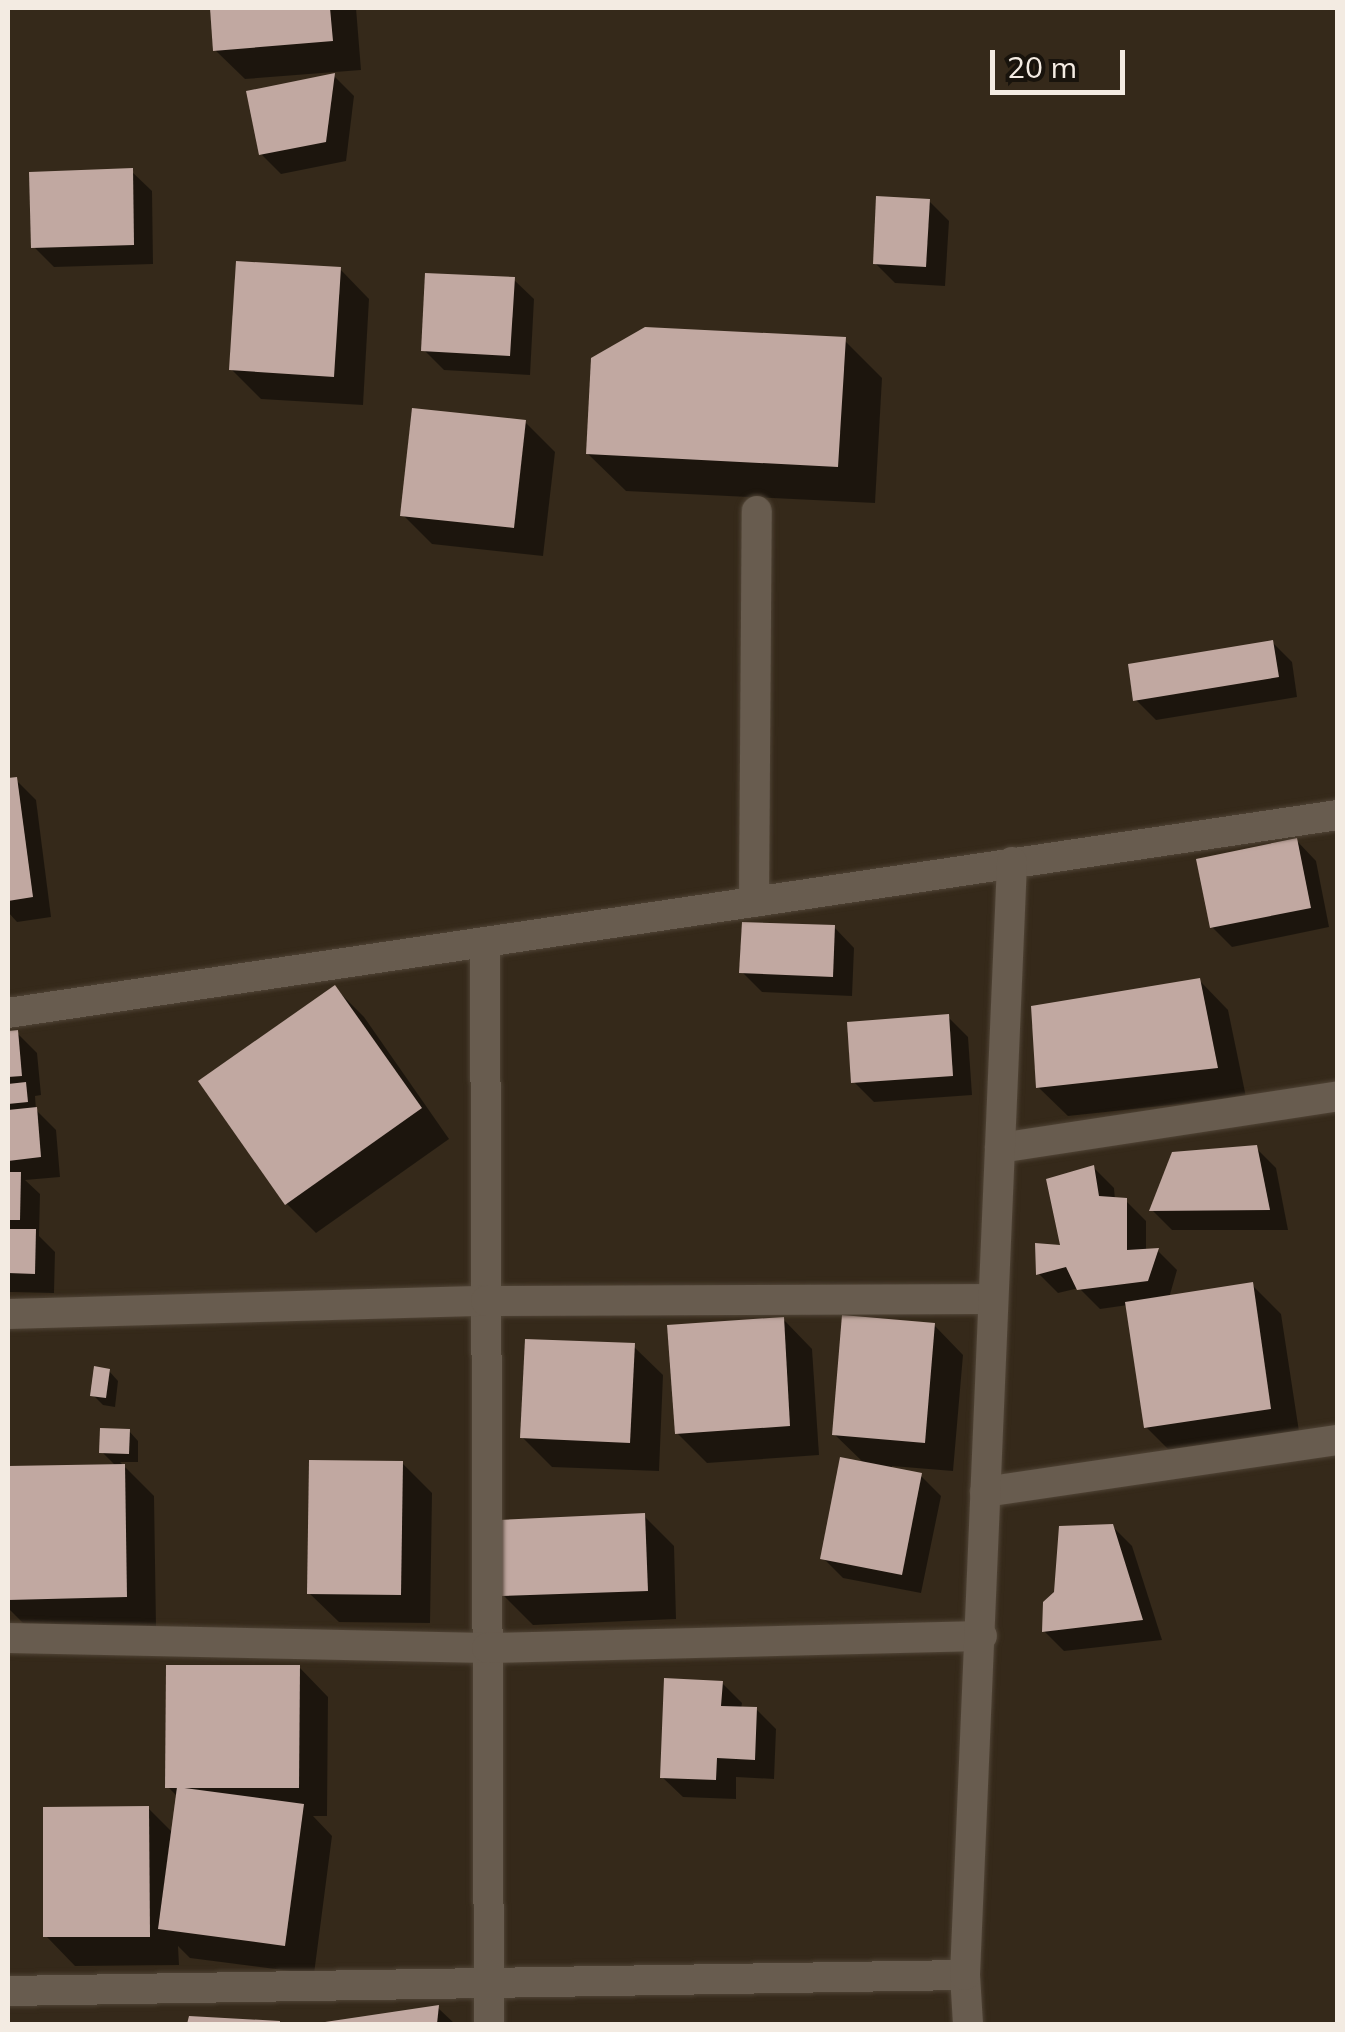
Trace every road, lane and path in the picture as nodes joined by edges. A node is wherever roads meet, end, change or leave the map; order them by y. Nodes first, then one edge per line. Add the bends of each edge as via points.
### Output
1 (757, 511) dead end
2 (1338, 815) edge
3 (1012, 862) junction
4 (754, 902) junction
5 (485, 942) junction
6 (8, 1013) edge
7 (1338, 1096) edge
8 (1000, 1148) junction
9 (993, 1299) junction
10 (486, 1301) junction
11 (8, 1314) edge
12 (1338, 1440) edge
13 (985, 1492) junction
14 (982, 1636) junction
15 (8, 1638) edge
16 (487, 1648) junction
17 (966, 1975) junction
18 (488, 1980) junction
19 (8, 1991) edge
20 (488, 2024) edge
21 (968, 2024) edge

1 - 4 street
2 - 3 street
3 - 4 street
3 - 8 street
4 - 5 street
5 - 6 street
5 - 10 street
7 - 8 street
8 - 9 street
9 - 10 street
9 - 13 street
10 - 11 street
10 - 16 street
12 - 13 street
13 - 14 street
14 - 16 street
14 - 17 street
15 - 16 street
16 - 18 street
17 - 18 street
17 - 21 street
18 - 19 street
18 - 20 street

